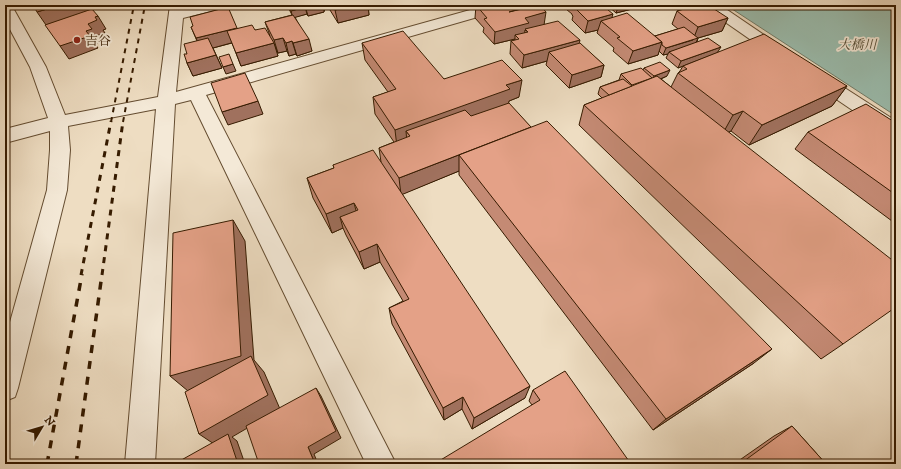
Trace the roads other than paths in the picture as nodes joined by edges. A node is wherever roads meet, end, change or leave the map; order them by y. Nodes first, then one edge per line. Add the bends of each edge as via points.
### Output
1 (218, 5) edge
2 (444, 5) edge
3 (504, 5) edge
4 (710, 5) edge
5 (5, 6) edge
6 (176, 10) edge
7 (455, 19) junction
8 (196, 93) junction
9 (166, 101) junction
10 (60, 122) junction
11 (896, 130) edge
12 (5, 136) edge
13 (5, 388) edge
14 (140, 464) edge
15 (381, 464) edge

1 - 6 street
2 - 7 street
3 - 7 street
4 - 11 street
5 - 10 street via 38,67
6 - 9 street
7 - 8 street
8 - 9 street
8 - 15 street
9 - 10 street
9 - 14 street
10 - 12 street
10 - 13 street via 57,190

